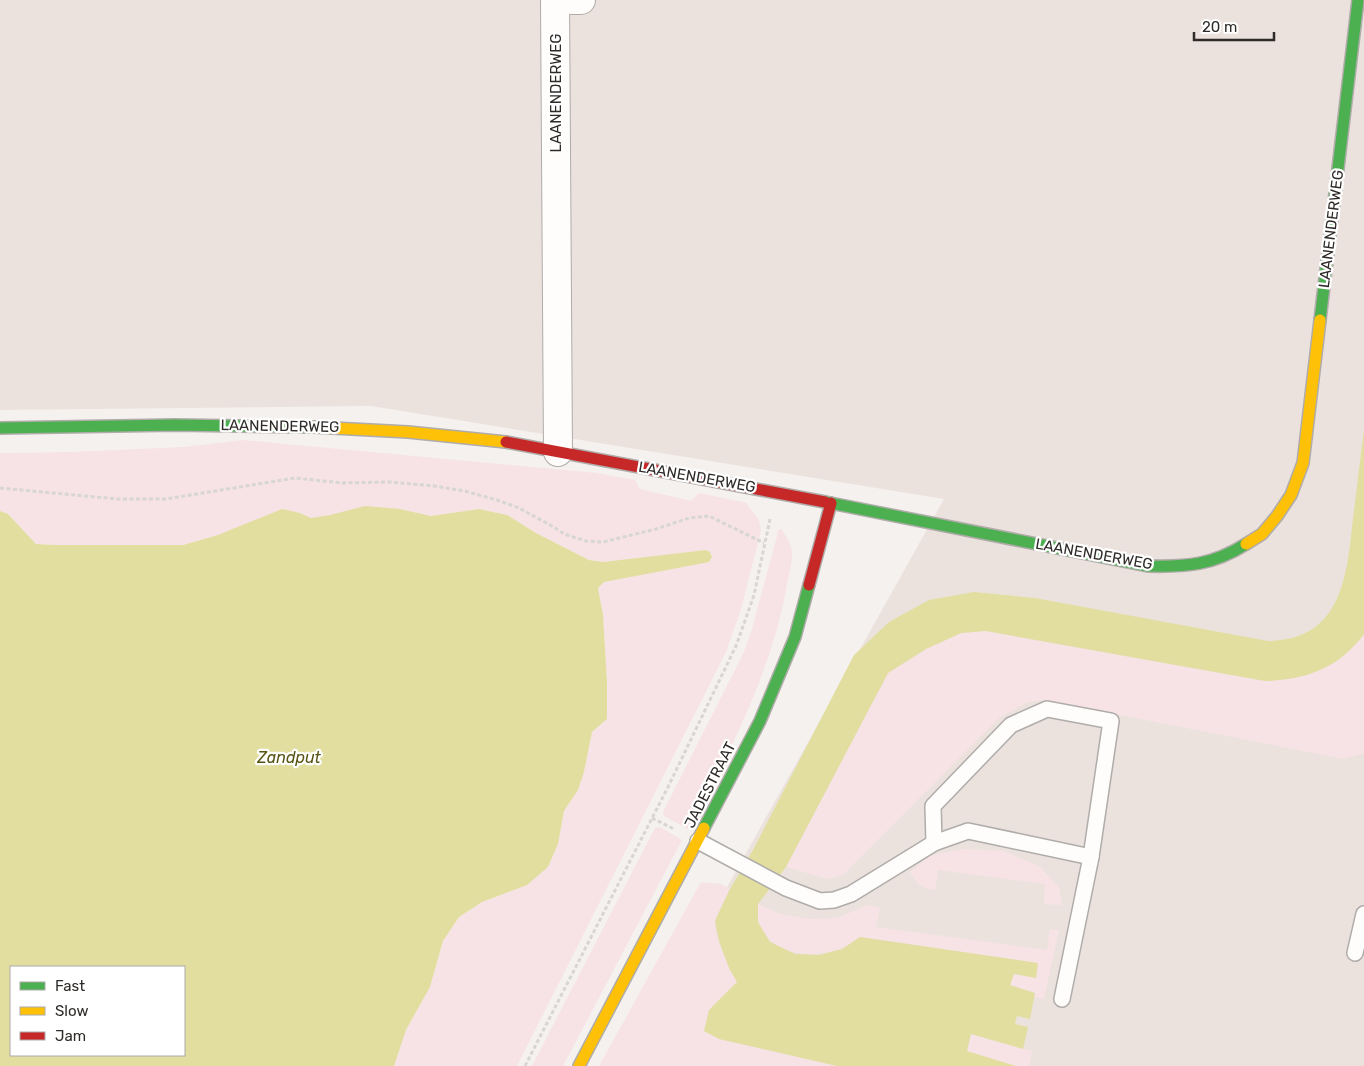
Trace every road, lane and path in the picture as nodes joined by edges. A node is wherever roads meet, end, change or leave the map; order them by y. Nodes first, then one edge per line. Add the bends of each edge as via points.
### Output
1 (555, 0) edge
2 (581, 0) edge
3 (1358, 0) edge
4 (0, 428) edge
5 (558, 452) junction
6 (0, 488) edge
7 (777, 492) junction
8 (831, 503) junction
9 (764, 543) junction
10 (698, 841) junction
11 (934, 843) junction
12 (1091, 857) junction
13 (1364, 914) edge
14 (1355, 953) dead end
15 (1062, 999) dead end
16 (525, 1066) edge
17 (579, 1066) edge

1 - 2 street, LAANENDERWEG
1 - 5 street, LAANENDERWEG
3 - 8 street, LAANENDERWEG via 1303,463 1290,494 1262,534 1210,562 1180,567 1148,566
4 - 5 street, LAANENDERWEG via 198,424 371,428 469,437
5 - 7 street, LAANENDERWEG
6 - 9 path via 117,499 166,499 295,478 342,483 389,482 434,486 497,500 519,508 564,534 586,541 603,542 649,532 689,518 709,516
7 - 8 street, LAANENDERWEG
7 - 9 path
8 - 10 street, JADESTRAAT via 795,637 760,721
9 - 16 path via 754,595 736,646 668,787
10 - 11 lane via 786,888 820,901 851,894
10 - 17 street, JADESTRAAT
11 - 12 lane via 968,831
11 - 12 lane via 933,806 1010,725 1047,709 1111,721
12 - 15 lane
13 - 14 lane

